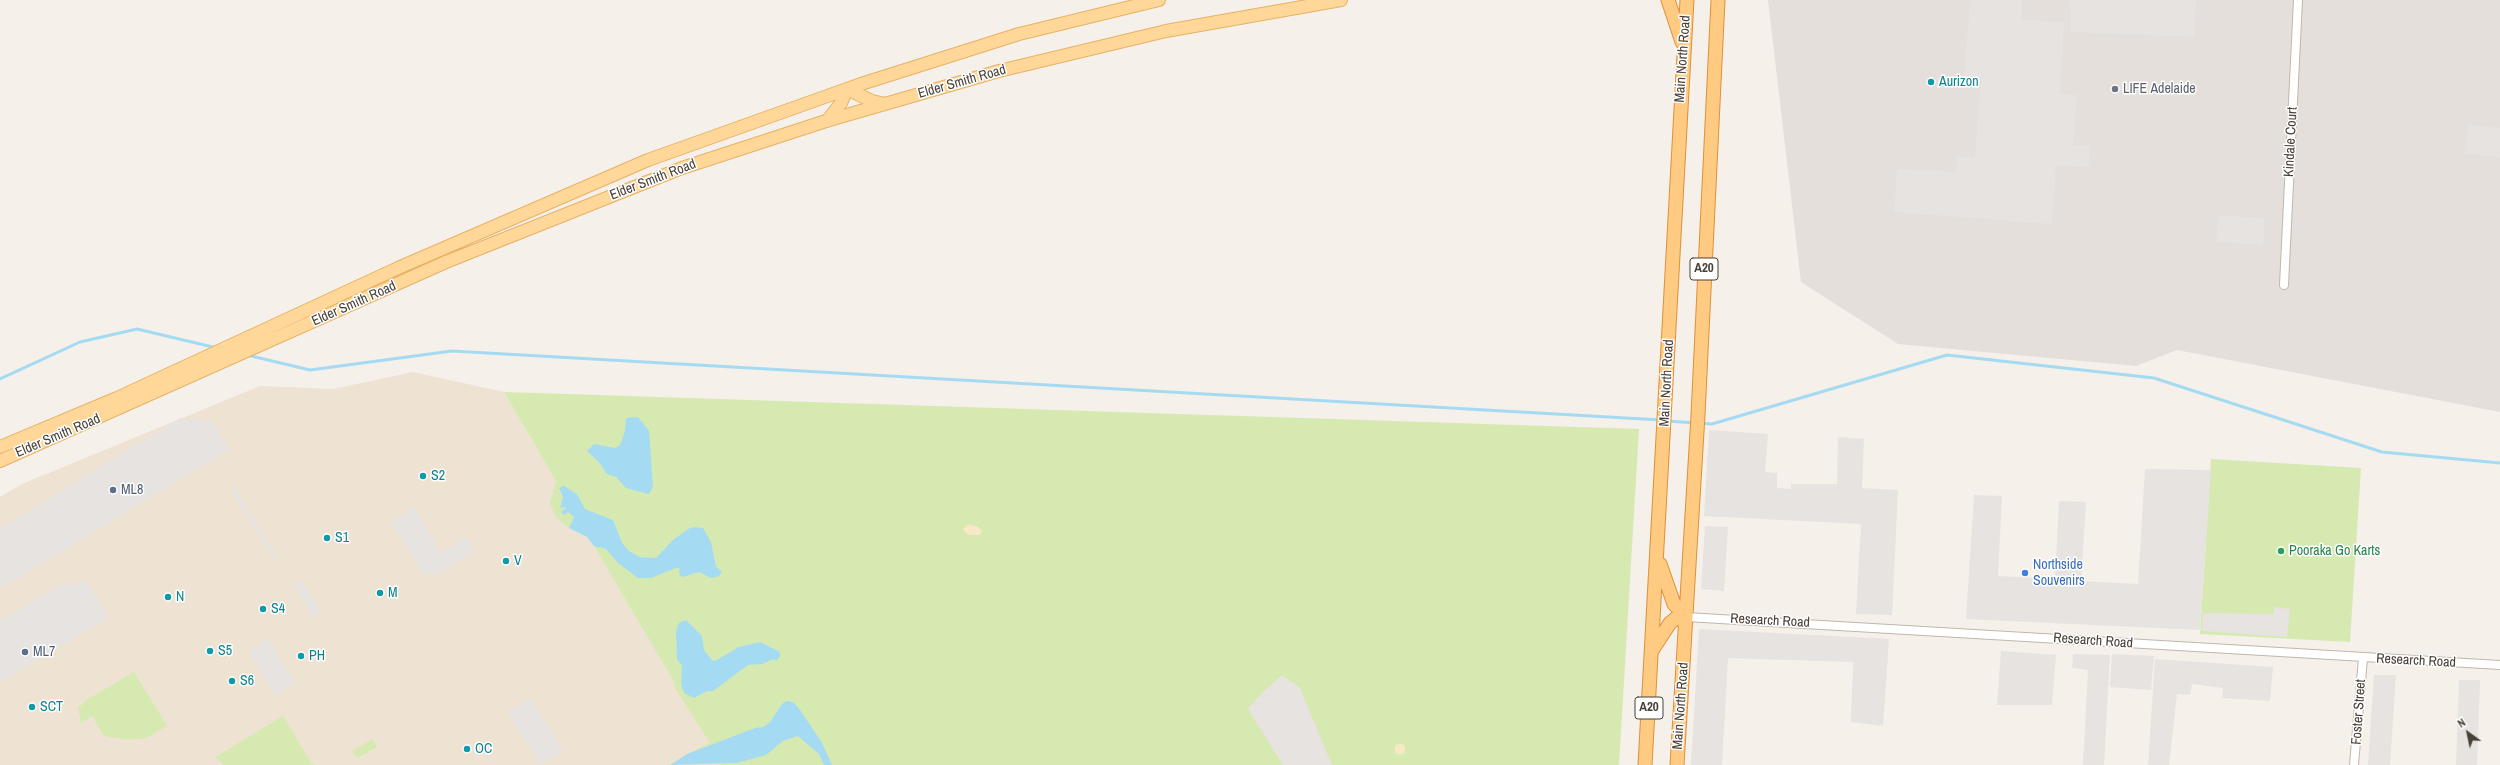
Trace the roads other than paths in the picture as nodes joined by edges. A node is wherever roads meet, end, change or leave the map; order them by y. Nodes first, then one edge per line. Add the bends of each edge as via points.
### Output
1 (1160, 0) edge
2 (1341, 0) edge
3 (1668, 0) edge
4 (1687, 0) edge
5 (1718, 0) edge
6 (2298, 0) edge
7 (1684, 45) junction
8 (847, 88) junction
9 (887, 104) junction
10 (826, 121) junction
11 (2284, 285) dead end
12 (0, 447) edge
13 (0, 461) edge
14 (1658, 557) junction
15 (1686, 617) junction
16 (1652, 651) junction
17 (2363, 658) junction
18 (2500, 665) edge
19 (1645, 765) edge
20 (1677, 765) edge
21 (2354, 765) edge

1 - 8 main road, Elder Smith Road via 1019,34
2 - 9 main road, Elder Smith Road via 1166,31 999,71
3 - 7 highway
4 - 7 highway, Main North Road / A20
5 - 15 highway, Main North Road / A20
6 - 11 street, Kindale Court
7 - 14 highway, Main North Road / A20
8 - 9 main road via 872,101
8 - 10 main road via 842,103
8 - 12 main road, Elder Smith Road via 648,160 405,265
9 - 10 main road, Elder Smith Road
10 - 13 main road, Elder Smith Road via 682,168 446,262
14 - 15 highway via 1672,600 1678,611
14 - 16 highway, Main North Road / A20
15 - 16 highway via 1670,623
15 - 17 street, Research Road
15 - 20 highway, Main North Road / A20
16 - 19 highway, Main North Road / A20
17 - 18 street, Research Road
17 - 21 street, Foster Street

